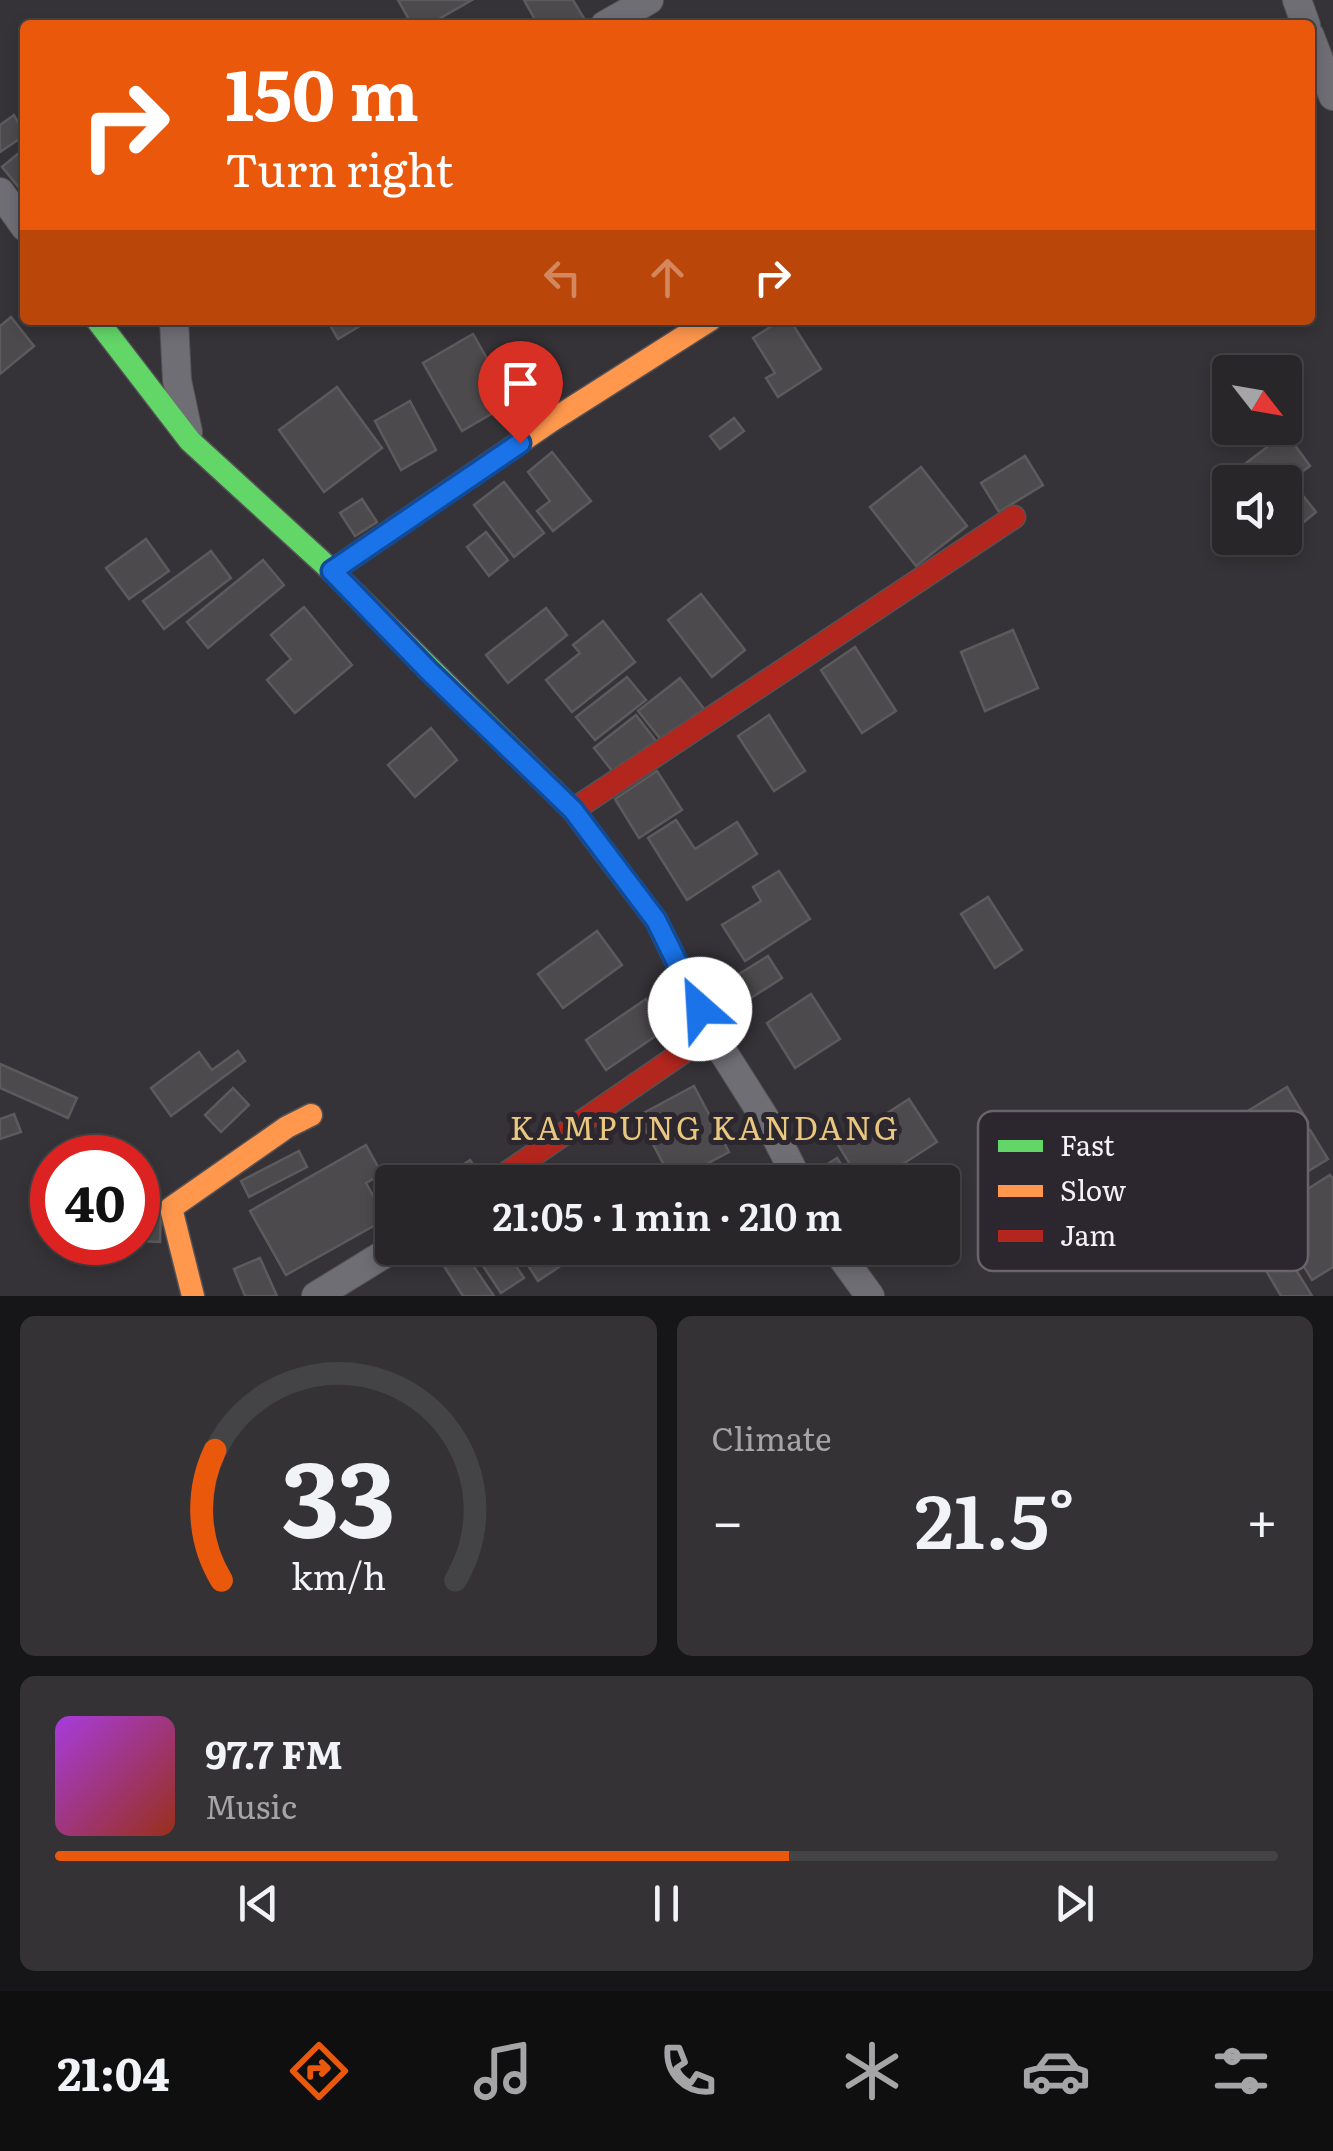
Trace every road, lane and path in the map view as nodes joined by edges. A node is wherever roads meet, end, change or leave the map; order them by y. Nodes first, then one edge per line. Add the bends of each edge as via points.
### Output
1 (649, 0) edge
2 (614, 20) edge
3 (1315, 49) edge
4 (1333, 96) edge
5 (0, 192) edge
6 (20, 220) edge
7 (101, 325) edge
8 (174, 325) edge
9 (702, 325) edge
10 (190, 441) junction
11 (1014, 516) dead end
12 (332, 571) junction
13 (573, 810) junction
14 (712, 1033) junction
15 (312, 1115) dead end
16 (519, 1165) edge
17 (791, 1165) edge
18 (375, 1260) edge
19 (847, 1265) edge
20 (192, 1296) edge
21 (316, 1296) edge
22 (870, 1296) edge

1 - 2 street
3 - 4 street
5 - 6 street
7 - 10 street
8 - 10 street
9 - 12 street
10 - 12 street
11 - 13 street
12 - 13 street
13 - 14 street via 656,920
14 - 16 street
14 - 17 street
15 - 20 street via 218,1171 172,1208
18 - 21 street
19 - 22 street

